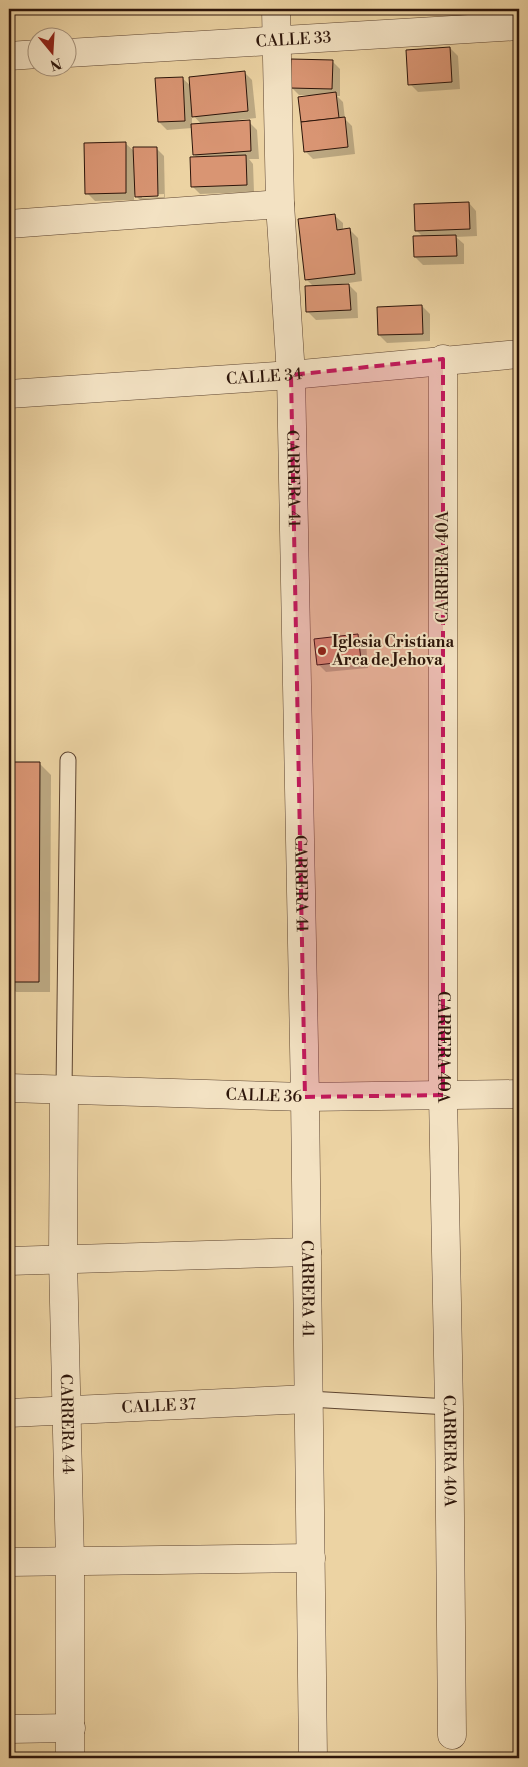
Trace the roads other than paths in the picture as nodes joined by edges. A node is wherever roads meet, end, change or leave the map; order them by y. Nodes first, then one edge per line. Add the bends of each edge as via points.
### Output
1 (276, 9) edge
2 (519, 26) edge
3 (278, 41) junction
4 (78, 52) edge
5 (28, 55) edge
6 (9, 56) edge
7 (280, 204) junction
8 (9, 224) edge
9 (519, 354) edge
10 (443, 359) junction
11 (291, 375) junction
12 (9, 394) edge
13 (68, 760) dead end
14 (9, 1088) edge
15 (64, 1090) junction
16 (519, 1094) edge
17 (443, 1095) junction
18 (305, 1097) junction
19 (307, 1252) junction
20 (63, 1259) junction
21 (9, 1261) edge
22 (309, 1399) junction
23 (449, 1407) junction
24 (66, 1410) junction
25 (9, 1413) edge
26 (310, 1558) junction
27 (70, 1561) junction
28 (9, 1562) edge
29 (71, 1728) junction
30 (9, 1729) edge
31 (452, 1735) dead end
32 (70, 1758) edge
33 (313, 1758) edge

1 - 3 street, CARRERA 41
2 - 3 street, CALLE 33
3 - 4 street, CALLE 33
3 - 7 street, CARRERA 41
5 - 6 street
7 - 8 street
7 - 11 street, CARRERA 41
9 - 10 street, CALLE 34
10 - 11 street, CALLE 34
10 - 17 street, CARRERA 40A
11 - 12 street, CALLE 34
11 - 18 street, CARRERA 41
13 - 15 lane
14 - 15 street, CALLE 36
15 - 18 street, CALLE 36
15 - 20 street, CARRERA 44
16 - 17 street, CALLE 36
17 - 18 street, CALLE 36
17 - 23 street, CARRERA 40A
18 - 19 street, CARRERA 41
19 - 20 street
19 - 22 street, CARRERA 41
20 - 21 street
20 - 24 street, CARRERA 44
22 - 23 lane
22 - 24 street, CALLE 37
22 - 26 street, CARRERA 41
23 - 31 street, CARRERA 40A
24 - 25 street, CALLE 37
24 - 27 street, CARRERA 44
26 - 27 street
26 - 33 street, CARRERA 41
27 - 28 street
27 - 29 street, CARRERA 44
29 - 30 street
29 - 32 street, CARRERA 44

